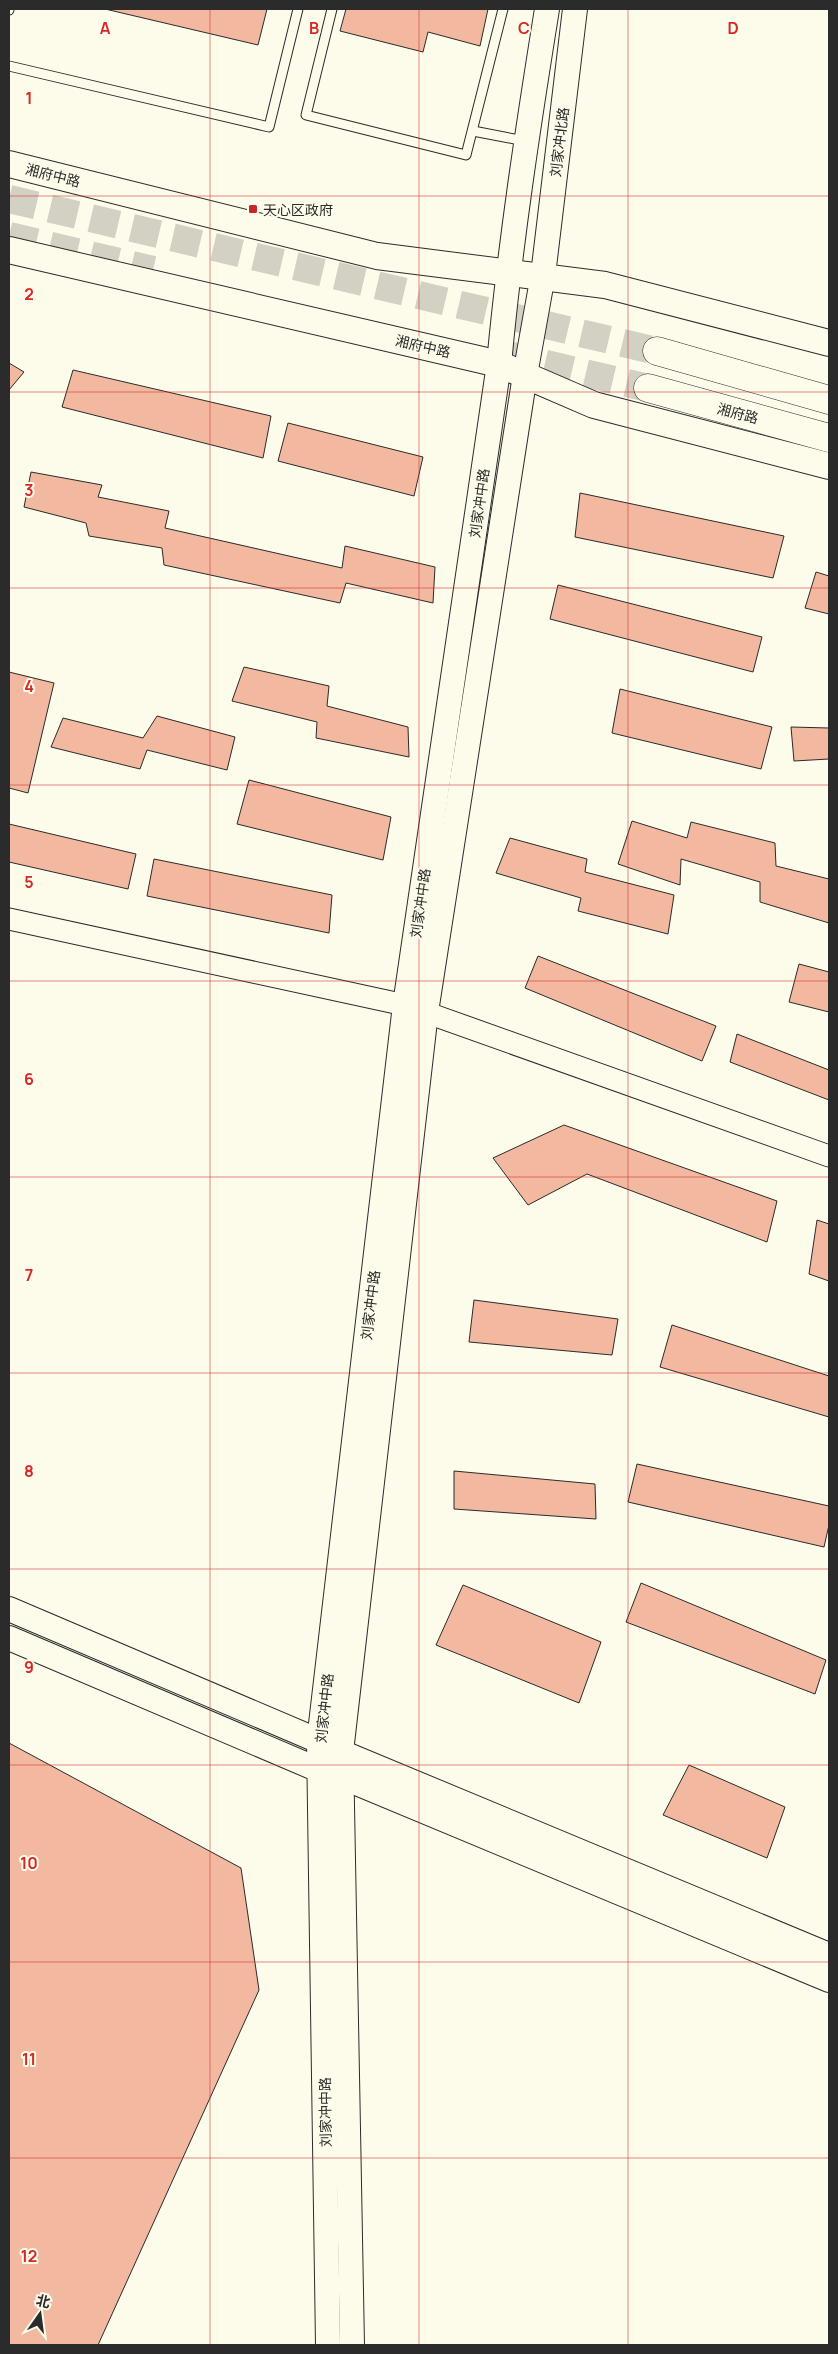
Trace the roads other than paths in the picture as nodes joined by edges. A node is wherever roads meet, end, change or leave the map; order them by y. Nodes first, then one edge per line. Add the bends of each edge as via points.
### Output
1 (298, 9) edge
2 (332, 9) edge
3 (503, 9) edge
4 (547, 9) edge
5 (575, 9) edge
6 (9, 66) edge
7 (473, 131) junction
8 (525, 142) junction
9 (9, 164) edge
10 (9, 250) edge
11 (508, 271) junction
12 (543, 276) junction
13 (829, 343) edge
14 (657, 351) tunnel mouth
15 (499, 364) junction
16 (525, 375) junction
17 (648, 388) tunnel mouth
18 (829, 400) edge
19 (829, 438) edge
20 (829, 466) edge
21 (9, 919) edge
22 (415, 1008) junction
23 (829, 1156) edge
24 (9, 1609) edge
25 (9, 1638) edge
26 (319, 1741) junction
27 (341, 1752) junction
28 (319, 1770) junction
29 (342, 1777) junction
30 (829, 1954) edge
31 (829, 1980) edge
32 (328, 2345) edge
33 (352, 2345) edge

1 - 6 lane via 269,127
2 - 7 lane via 306,115 466,155
3 - 7 lane
4 - 8 main road
5 - 12 main road, 刘家冲北路
7 - 8 lane
8 - 11 main road
9 - 11 main road, 湘府中路 via 377,256
10 - 15 main road, 湘府中路
11 - 12 main road, 湘府中路
11 - 15 main road, 刘家冲中路
12 - 13 main road, 湘府中路 via 605,284
12 - 16 main road, 刘家冲中路
14 - 18 highway
15 - 16 main road, 湘府中路
15 - 22 main road, 刘家冲中路
16 - 20 main road, 湘府中路 via 594,405
16 - 22 main road, 刘家冲中路
17 - 19 highway, 湘府路
21 - 22 street
22 - 23 street
22 - 26 main road, 刘家冲中路
22 - 27 main road, 刘家冲中路
24 - 26 main road
25 - 28 main road
26 - 27 main road
26 - 28 main road, 刘家冲中路
27 - 29 main road, 刘家冲中路
27 - 30 main road
28 - 29 main road
28 - 32 main road, 刘家冲中路
29 - 31 main road
29 - 33 main road, 刘家冲中路

